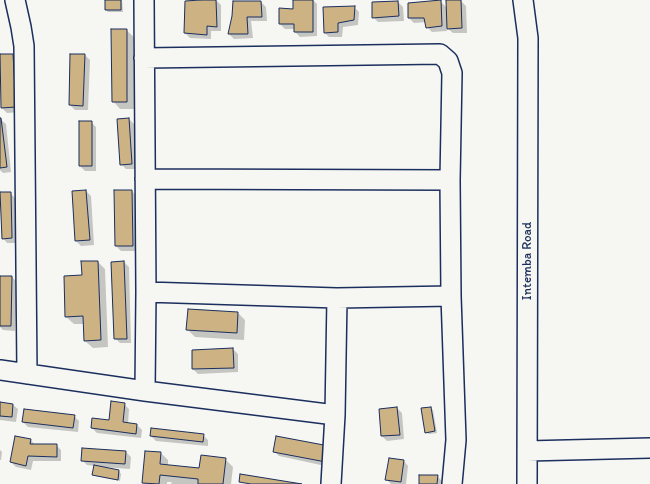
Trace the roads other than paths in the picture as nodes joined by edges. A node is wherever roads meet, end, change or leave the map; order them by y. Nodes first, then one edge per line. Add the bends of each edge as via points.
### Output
1 (15, 0) edge
2 (144, 0) edge
3 (523, 0) edge
4 (535, 0) edge
5 (528, 38) junction
6 (144, 58) junction
7 (145, 179) junction
8 (450, 180) junction
9 (146, 292) junction
10 (451, 296) junction
11 (337, 298) junction
12 (0, 370) edge
13 (27, 374) junction
14 (145, 391) junction
15 (335, 415) junction
16 (650, 448) edge
17 (527, 451) junction
18 (331, 484) edge
19 (452, 484) edge
20 (527, 484) edge

1 - 13 street via 24,46
2 - 6 street
3 - 5 street
4 - 5 street
5 - 17 street, Intemba Road
6 - 7 street
6 - 8 street via 440,54 448,60 452,73
7 - 8 street
7 - 9 street
8 - 10 street
9 - 11 street
9 - 14 street
10 - 11 street
10 - 19 street via 456,440
11 - 15 street
12 - 13 street
13 - 14 street
14 - 15 street
15 - 18 street
16 - 17 street
17 - 20 street, Intemba Road

